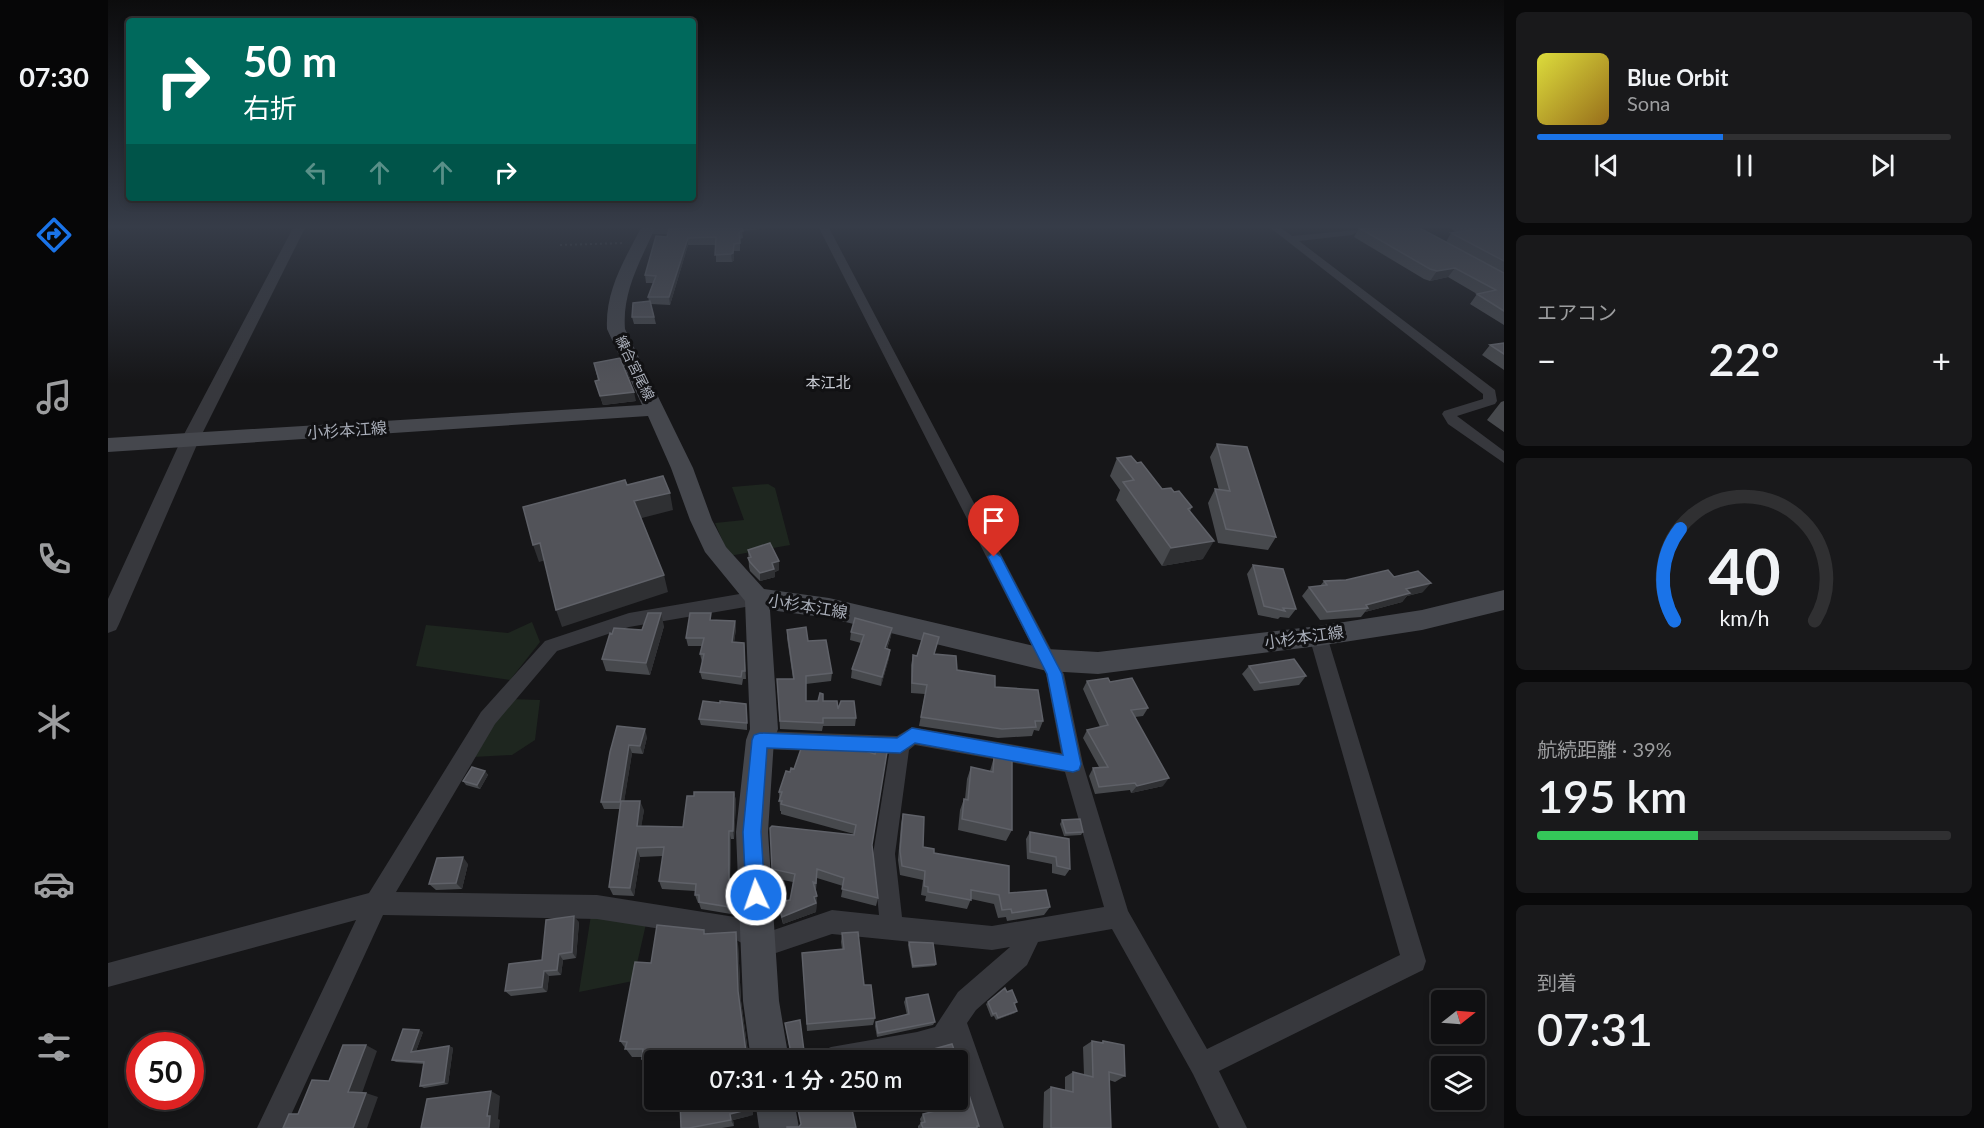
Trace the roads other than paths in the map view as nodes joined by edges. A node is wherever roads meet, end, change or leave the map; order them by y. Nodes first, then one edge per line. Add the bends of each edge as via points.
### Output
1 (273, 279) edge
2 (625, 279) edge
3 (851, 279) edge
4 (1341, 279) edge
5 (656, 410) junction
6 (190, 440) junction
7 (108, 445) edge
8 (1504, 458) edge
9 (757, 598) junction
10 (1504, 600) edge
11 (108, 624) edge
12 (1318, 636) junction
13 (1047, 660) junction
14 (760, 740) junction
15 (900, 745) junction
16 (1073, 764) junction
17 (376, 903) junction
18 (1118, 916) junction
19 (892, 928) junction
20 (1031, 930) junction
21 (758, 937) junction
22 (108, 975) edge
23 (954, 1022) junction
24 (768, 1050) edge
25 (888, 1050) edge
26 (1202, 1065) junction
27 (776, 1110) edge
28 (271, 1128) edge
29 (779, 1128) edge
30 (990, 1128) edge
31 (1233, 1128) edge

1 - 6 street
2 - 5 main road, 練合宮尾線 via 616,298 616,329
3 - 13 street
4 - 8 street via 1490,393 1490,401 1449,414
5 - 6 main road, 小杉本江線
5 - 9 main road, 小杉本江線 via 717,552
6 - 7 main road, 小杉本江線
6 - 11 street
9 - 13 main road, 小杉本江線 via 829,608
9 - 14 main road via 764,729
9 - 17 street via 629,620 551,646 488,718
10 - 12 main road, 小杉本江線 via 1422,620
12 - 13 main road, 小杉本江線 via 1098,663
12 - 26 street via 1414,961
13 - 16 street via 1055,674
14 - 15 street
14 - 21 main road via 752,832
15 - 16 street via 912,736
15 - 19 street via 884,854
16 - 18 street
17 - 21 street via 597,907 741,930
17 - 22 street
17 - 28 street
18 - 20 street
18 - 26 street
19 - 20 street via 992,938
19 - 21 street via 832,922 767,944
20 - 23 street via 1018,956 967,1001
21 - 24 main road
23 - 25 street via 943,1037
23 - 30 street
26 - 31 street
27 - 29 main road

